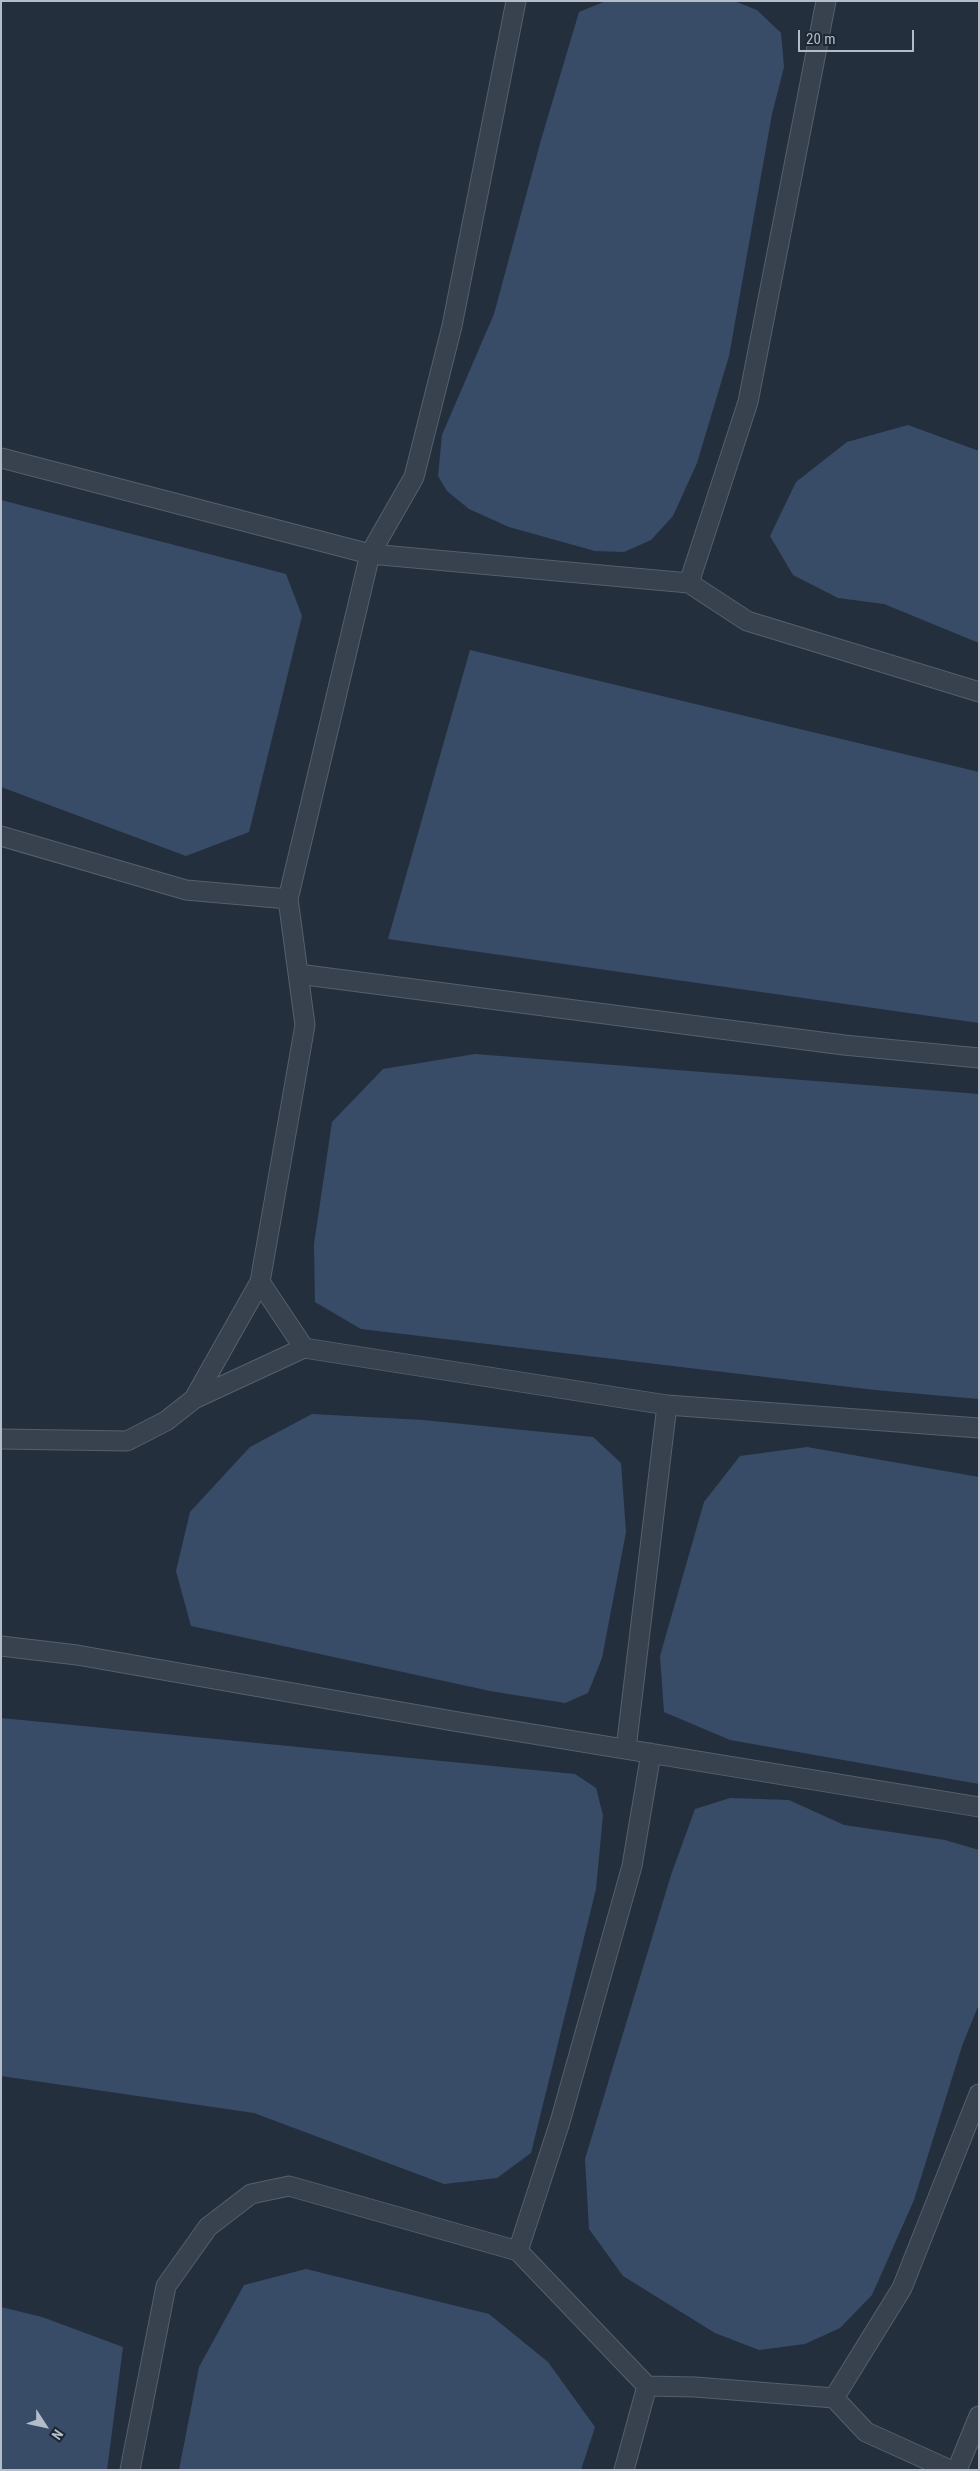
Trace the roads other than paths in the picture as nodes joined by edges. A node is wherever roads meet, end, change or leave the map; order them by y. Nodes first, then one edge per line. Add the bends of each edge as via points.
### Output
1 (516, 1) edge
2 (826, 1) edge
3 (1, 458) edge
4 (370, 554) junction
5 (689, 582) junction
6 (979, 692) edge
7 (1, 836) edge
8 (288, 899) junction
9 (298, 974) junction
10 (979, 1058) edge
11 (260, 1282) junction
12 (304, 1348) junction
13 (194, 1399) junction
14 (667, 1405) junction
15 (979, 1428) edge
16 (1, 1438) edge
17 (1, 1646) edge
18 (626, 1749) junction
19 (651, 1753) junction
20 (979, 1807) edge
21 (979, 2094) edge
22 (518, 2251) junction
23 (647, 2386) junction
24 (834, 2398) junction
25 (979, 2416) edge
26 (130, 2470) edge
27 (624, 2470) edge
28 (950, 2470) edge
29 (957, 2470) edge

1 - 4 lane via 452,326 414,477
2 - 5 lane via 748,402
3 - 4 lane
4 - 5 lane
4 - 8 lane
5 - 6 lane via 748,621
7 - 8 lane via 186,890
8 - 9 lane
9 - 10 lane via 844,1045
9 - 11 lane via 305,1025
11 - 12 lane
11 - 13 lane
12 - 13 lane
12 - 14 lane
13 - 16 lane via 166,1421 127,1441
14 - 15 lane
14 - 18 lane
17 - 18 lane via 77,1655
18 - 19 lane
19 - 20 lane
19 - 22 lane via 632,1866 560,2122
21 - 24 lane via 902,2288
22 - 23 lane
22 - 26 lane via 289,2186 251,2194 208,2227 166,2286
23 - 24 lane
23 - 27 lane
24 - 28 lane via 866,2432
25 - 29 lane

